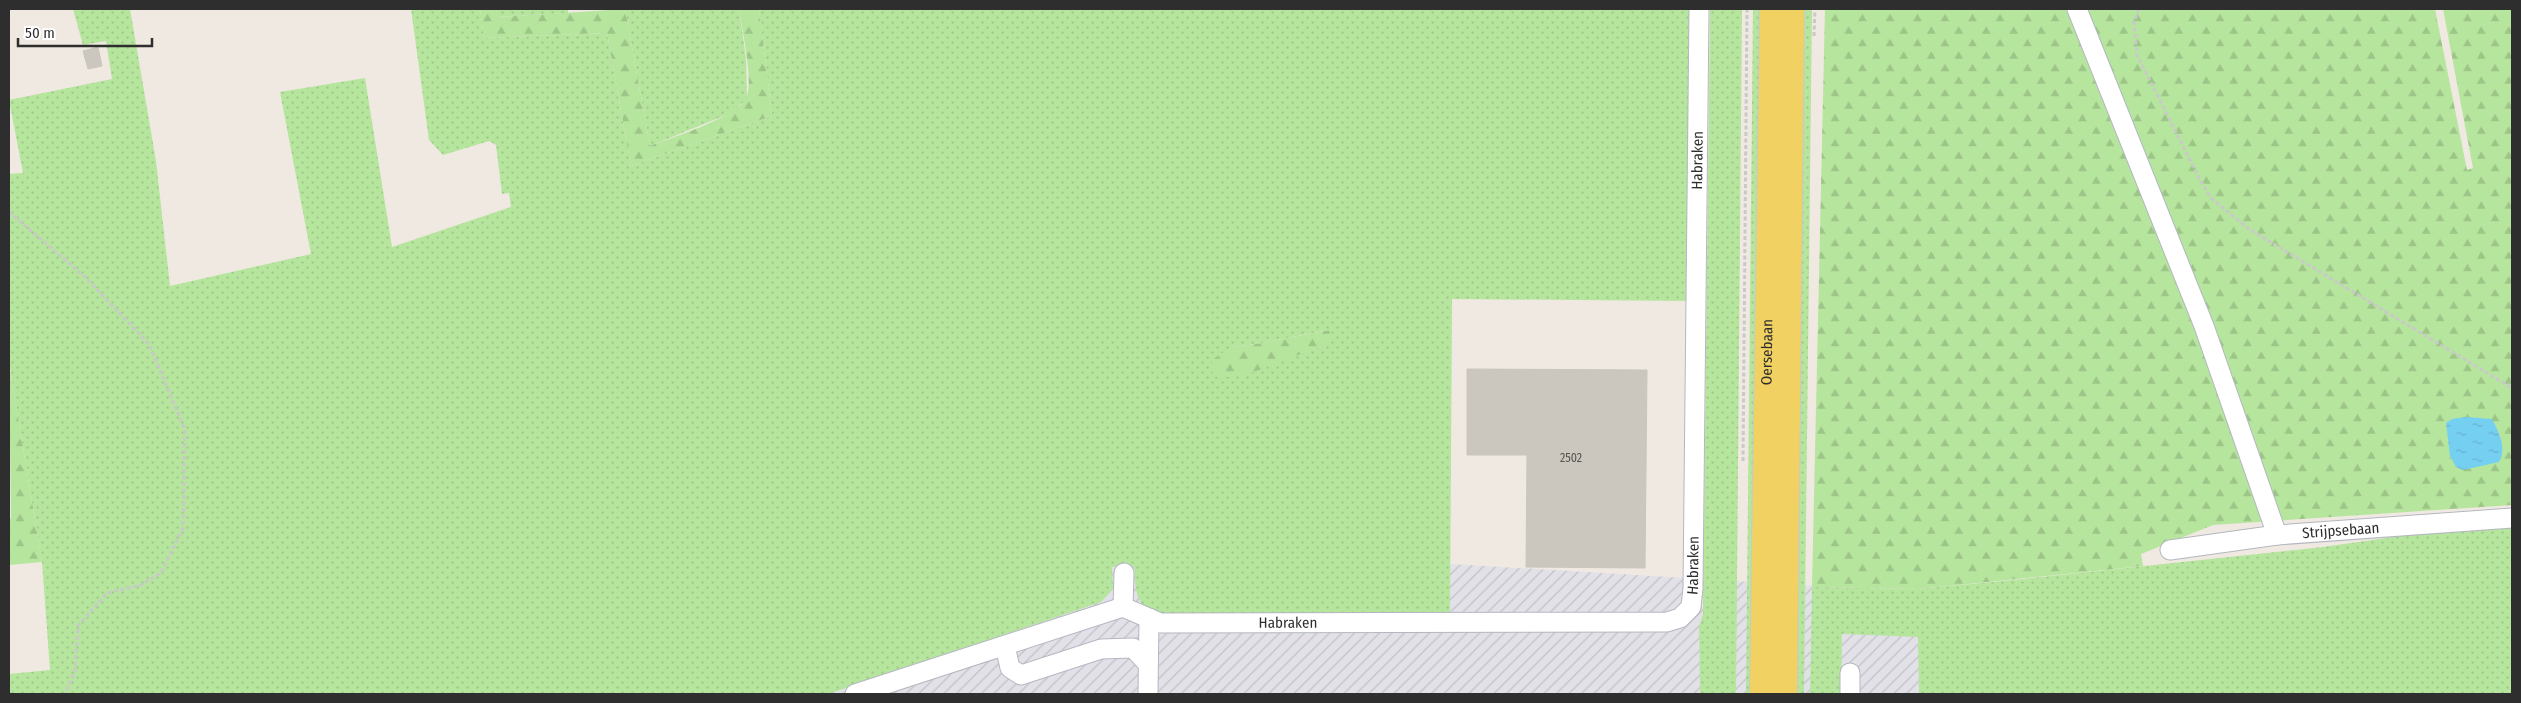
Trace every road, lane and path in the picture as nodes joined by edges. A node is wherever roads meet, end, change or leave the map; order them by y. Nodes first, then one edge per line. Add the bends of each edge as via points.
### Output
1 (1699, 9) edge
2 (1747, 9) edge
3 (1772, 9) edge
4 (1792, 9) edge
5 (2077, 9) edge
6 (2139, 9) edge
7 (9, 212) edge
8 (2512, 388) edge
9 (1743, 466) dead end
10 (2512, 518) edge
11 (2276, 535) junction
12 (2170, 550) dead end
13 (1124, 573) dead end
14 (1123, 607) junction
15 (1149, 618) junction
16 (1005, 646) junction
17 (1148, 664) junction
18 (1850, 673) dead end
19 (65, 694) edge
20 (855, 694) edge
21 (1148, 694) edge
22 (1762, 694) edge
23 (1784, 694) edge
24 (1850, 694) edge

1 - 15 street, Habraken via 1691,607 1680,618 1667,622 1160,623
2 - 9 path, Oersebaan
3 - 22 main road, Oersebaan
4 - 23 main road, Oersebaan
5 - 11 street via 2204,326
6 - 8 path via 2134,21 2137,55 2211,198 2249,229
7 - 19 path via 85,278 149,344 185,430 183,528 161,573 142,585 107,593 78,626 75,671
10 - 11 street, Strijpsebaan
11 - 12 street, Strijpsebaan
13 - 14 street
14 - 15 street, Habraken
14 - 16 street
15 - 17 street
16 - 17 street via 1010,668 1021,674 1101,649 1133,648
16 - 20 street
17 - 21 street
18 - 24 street

